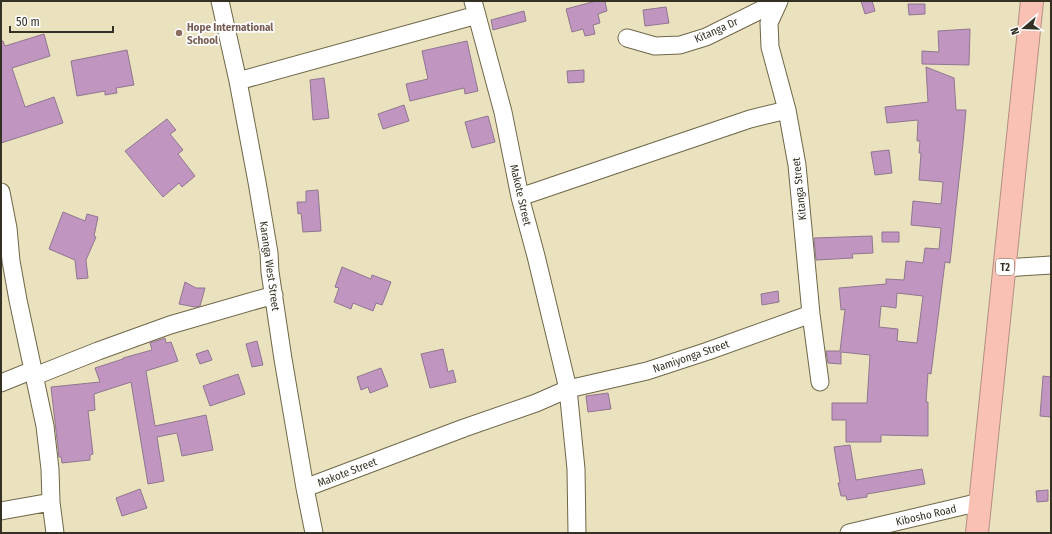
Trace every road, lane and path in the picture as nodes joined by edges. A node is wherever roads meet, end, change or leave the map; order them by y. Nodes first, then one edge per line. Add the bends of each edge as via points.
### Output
1 (220, 1) edge
2 (779, 1) edge
3 (1032, 1) edge
4 (475, 8) edge
5 (627, 38) dead end
6 (238, 81) junction
7 (787, 110) junction
8 (1, 192) edge
9 (520, 197) junction
10 (1051, 265) edge
11 (1005, 268) junction
12 (274, 294) junction
13 (811, 314) junction
14 (34, 373) junction
15 (820, 382) dead end
16 (1, 383) edge
17 (568, 389) junction
18 (305, 488) junction
19 (51, 502) junction
20 (980, 502) junction
21 (1, 510) edge
22 (55, 533) edge
23 (314, 533) edge
24 (577, 533) edge
25 (849, 533) edge
26 (977, 533) edge

1 - 6 street, Karanga West Street
2 - 5 street, Kitanga Dr via 706,37 680,45 655,46
2 - 7 street, Kitanga Street via 770,23 770,47
3 - 11 highway, T2
4 - 6 street
4 - 9 street, Makote Street via 502,112
6 - 12 street, Karanga West Street
7 - 9 street via 750,119
7 - 13 street, Kitanga Street via 798,165
8 - 14 street via 18,300
9 - 17 street, Makote Street
10 - 11 street
11 - 20 highway, T2
12 - 14 street via 170,326
12 - 18 street, Karanga West Street
13 - 15 street, Kitanga Street
13 - 17 street, Namiyonga Street via 647,371
14 - 16 street
14 - 19 street via 45,426
17 - 18 street, Makote Street
17 - 24 street, Makote Street via 576,468
18 - 23 street, Karanga West Street
19 - 21 street
19 - 22 street
20 - 25 street, Kibosho Road
20 - 26 highway, T2

